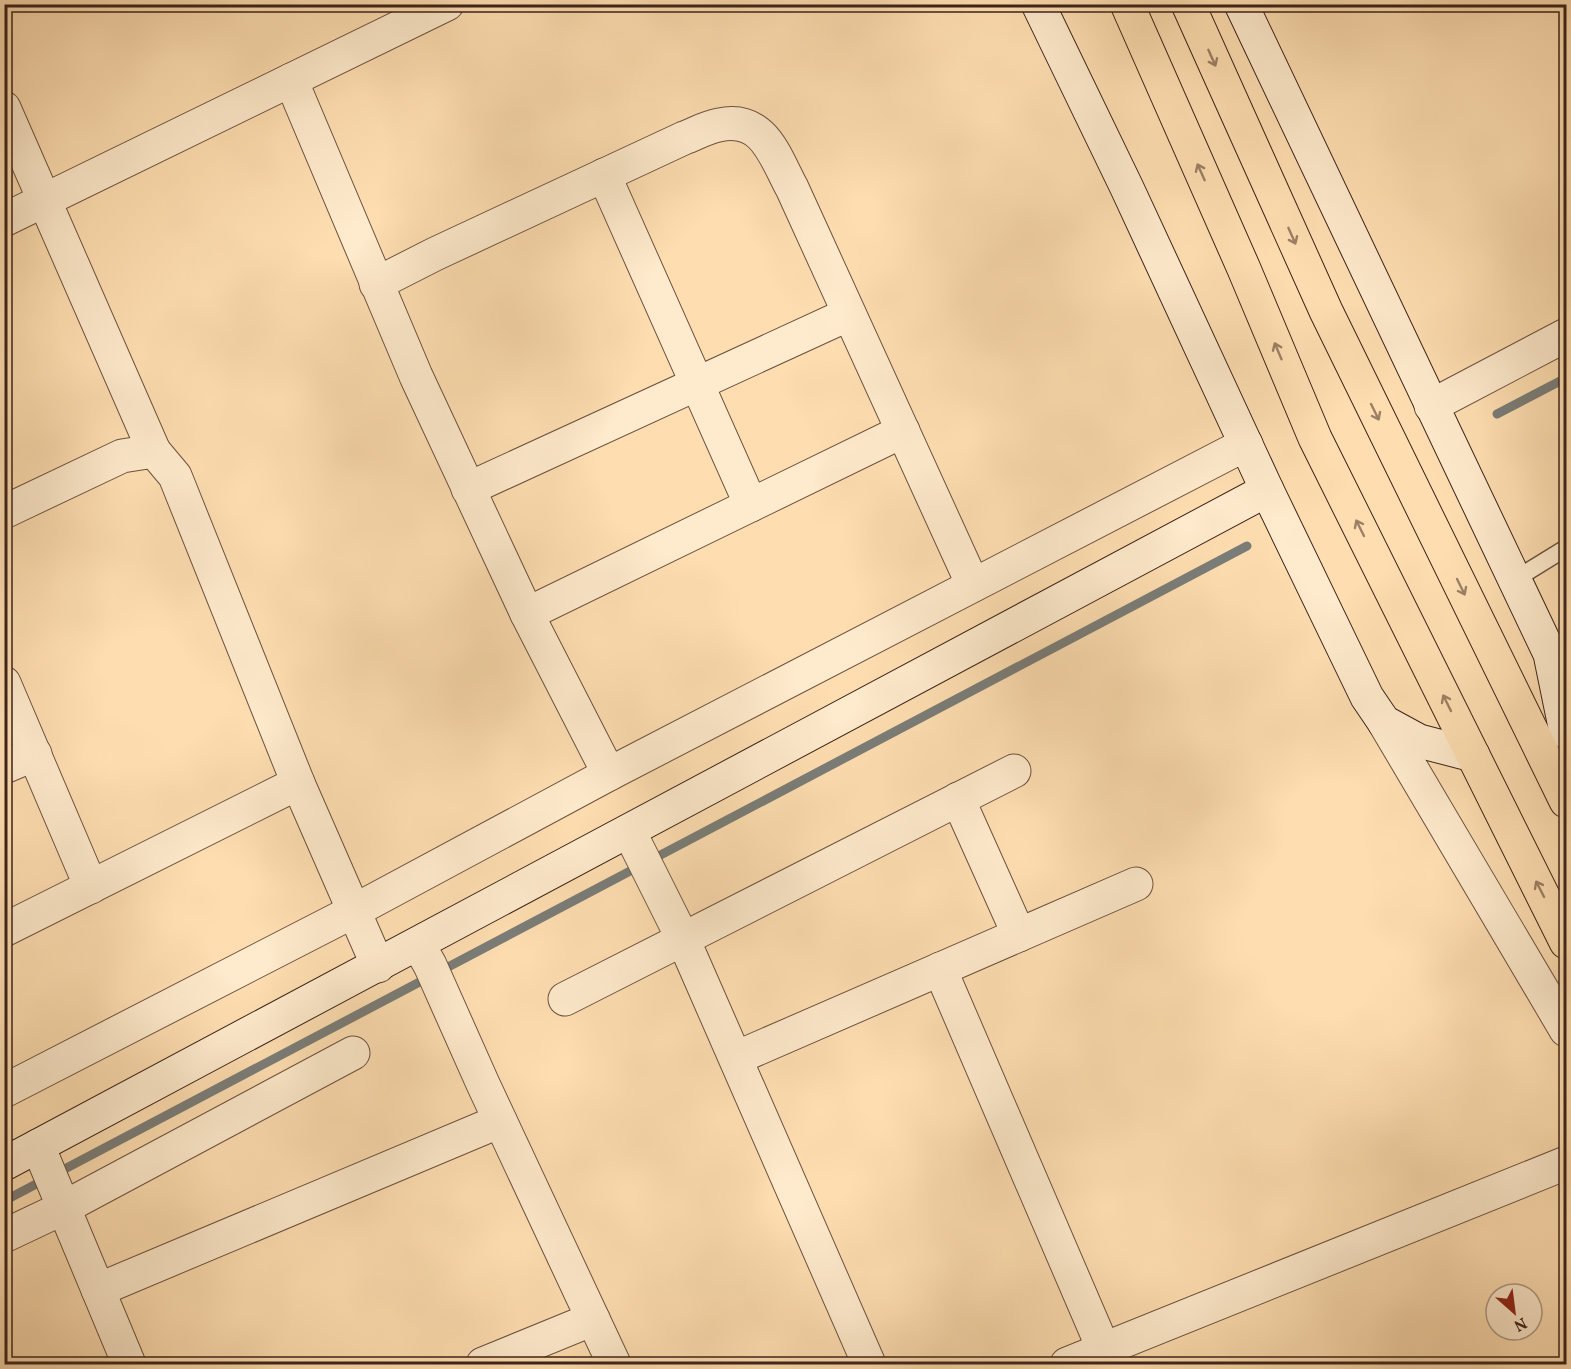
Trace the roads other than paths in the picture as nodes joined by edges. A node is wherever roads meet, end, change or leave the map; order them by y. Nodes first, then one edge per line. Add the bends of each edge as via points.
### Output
1 (447, 4) edge
2 (1038, 4) edge
3 (1127, 4) edge
4 (1188, 4) edge
5 (1241, 4) edge
6 (291, 80) junction
7 (4, 108) edge
8 (604, 175) junction
9 (45, 201) junction
10 (4, 220) edge
11 (376, 284) junction
12 (849, 314) junction
13 (1566, 335) edge
14 (697, 384) junction
15 (1431, 406) junction
16 (903, 430) junction
17 (1246, 444) junction
18 (154, 451) junction
19 (468, 489) junction
20 (1267, 490) junction
21 (751, 505) junction
22 (4, 512) edge
23 (1566, 548) edge
24 (1514, 580) junction
25 (973, 585) junction
26 (527, 614) junction
27 (1558, 665) edge
28 (4, 683) edge
29 (1384, 722) junction
30 (1566, 732) edge
31 (35, 754) junction
32 (1473, 755) junction
33 (4, 767) edge
34 (1014, 771) dead end
35 (609, 774) junction
36 (298, 783) junction
37 (958, 799) junction
38 (1566, 801) edge
39 (635, 842) junction
40 (1136, 884) dead end
41 (92, 887) junction
42 (354, 912) junction
43 (4, 930) edge
44 (1019, 935) junction
45 (683, 939) junction
46 (1566, 942) edge
47 (378, 966) junction
48 (429, 966) junction
49 (940, 969) junction
50 (565, 999) dead end
51 (1566, 1030) edge
52 (353, 1053) dead end
53 (736, 1058) junction
54 (4, 1091) edge
55 (500, 1121) junction
56 (1566, 1163) edge
57 (4, 1164) edge
58 (50, 1176) junction
59 (4, 1236) edge
60 (98, 1290) junction
61 (593, 1319) junction
62 (1104, 1350) junction
63 (129, 1365) edge
64 (483, 1365) edge
65 (614, 1365) edge
66 (869, 1365) edge
67 (1067, 1365) edge

1 - 6 street
2 - 17 street
32 -> 3 highway via 1315,438
4 -> 38 highway via 1326,311
5 - 15 street
6 - 9 street
6 - 11 street
7 - 9 street
8 - 11 street
8 - 12 street via 719,124 744,125 764,136
8 - 14 street
9 - 10 street
9 - 18 street
11 - 19 street
12 - 14 street
12 - 16 street
13 - 15 street
14 - 19 street
14 - 21 street
15 - 24 street
16 - 21 street
16 - 25 street
17 - 20 street
17 - 25 street
18 - 22 street via 122,456
18 - 36 street via 175,476
19 - 26 street
20 - 29 street via 1367,697
20 - 39 street
21 - 26 street
23 - 24 lane
24 - 27 street
25 - 35 street
26 - 35 street
27 - 30 street
28 - 31 street
29 - 32 street via 1419,741
29 - 51 street
31 - 33 street
31 - 41 street
46 -> 32 highway
34 - 37 street
35 - 42 street
36 - 41 street
36 - 42 street
37 - 44 street
37 - 45 street
39 - 45 street
39 - 48 street
40 - 44 street
41 - 43 street
42 - 47 street
42 - 54 street
44 - 49 street
45 - 50 street
45 - 53 street
47 - 48 street
47 - 58 street
48 - 55 street
49 - 53 street
49 - 62 street
52 - 58 street
53 - 66 street
55 - 60 street
55 - 61 street
56 - 62 street
57 - 58 street
58 - 59 street
58 - 60 street
60 - 63 street
61 - 64 street
61 - 65 street
62 - 67 street

